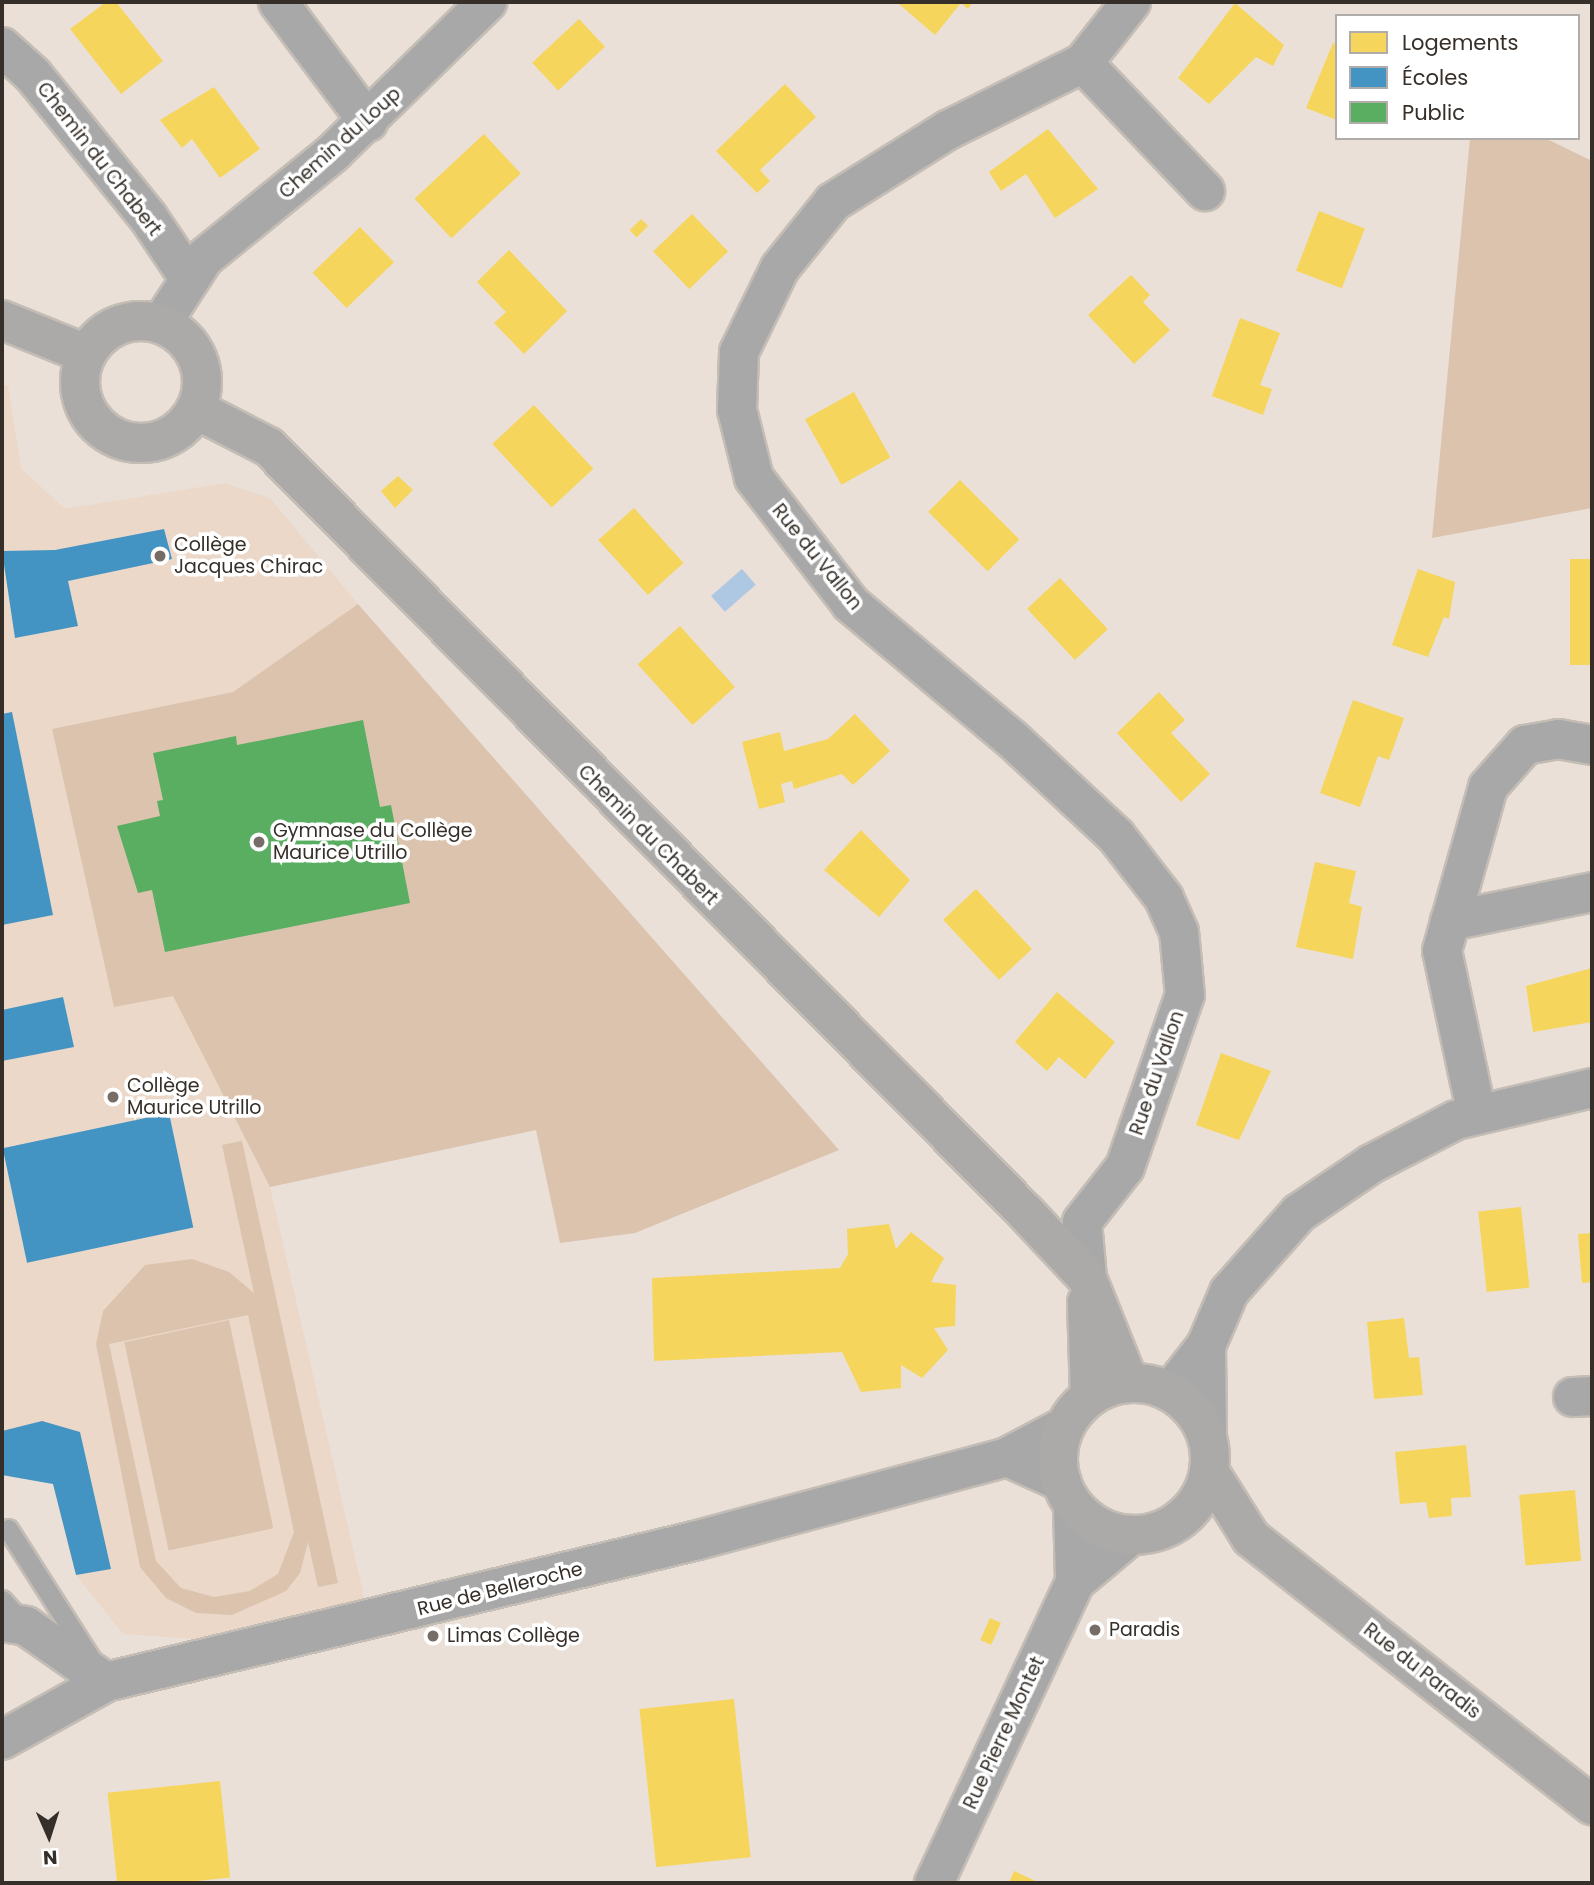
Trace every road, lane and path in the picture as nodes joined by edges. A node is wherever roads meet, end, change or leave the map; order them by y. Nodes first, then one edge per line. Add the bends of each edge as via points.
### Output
1 (278, 2) edge
2 (487, 2) edge
3 (1131, 2) edge
4 (2, 47) edge
5 (1083, 63) junction
6 (368, 122) junction
7 (1205, 191) dead end
8 (189, 278) junction
9 (2, 320) edge
10 (161, 324) junction
11 (86, 354) junction
12 (197, 410) junction
13 (1592, 745) edge
14 (1592, 892) edge
15 (1450, 921) junction
16 (1592, 1088) edge
17 (1477, 1115) junction
18 (1087, 1278) junction
19 (1206, 1346) junction
20 (1129, 1382) junction
21 (1170, 1392) junction
22 (1090, 1396) junction
23 (1064, 1427) junction
24 (1208, 1453) junction
25 (1007, 1457) junction
26 (1067, 1494) junction
27 (1179, 1520) junction
28 (8, 1530) dead end
29 (1131, 1535) junction
30 (1251, 1538) junction
31 (1075, 1582) junction
32 (10, 1616) edge
33 (106, 1682) junction
34 (2, 1740) edge
35 (1592, 1805) edge
36 (933, 1883) edge

1 - 6 street
2 - 6 street, Chemin du Loup
3 - 5 street, Rue du Vallon
4 - 8 street, Chemin du Chabert via 33,75 148,217
5 - 7 street
5 - 18 street, Rue du Vallon via 948,130 833,202 780,268 739,352 737,410 754,478 851,604 1116,836 1164,898 1178,932 1185,995 1125,1167 1082,1222
6 - 8 street, Chemin du Loup via 204,258
8 - 10 street, Chemin du Loup
9 - 11 main road
10 - 11 main road via 121,324
10 - 12 main road via 184,338 197,355 203,384
11 - 12 main road via 80,390 86,411 121,440 159,441
12 - 18 main road, Chemin du Chabert via 269,447
13 - 15 street via 1558,739 1525,745 1489,787
14 - 15 street
15 - 17 street via 1442,951
16 - 17 street
17 - 19 street via 1371,1164 1299,1213 1228,1292
18 - 20 main road, Chemin du Chabert
18 - 22 main road
19 - 21 street
19 - 24 street
20 - 21 main road
20 - 22 main road
21 - 24 main road via 1199,1418
22 - 23 main road
23 - 25 street, Rue de Belleroche
23 - 26 main road
24 - 27 main road via 1204,1490
24 - 30 main road, Rue du Paradis
25 - 26 street
25 - 33 street, Rue de Belleroche via 576,1571
26 - 29 main road via 1099,1525
26 - 31 street, Rue Pierre Montet
27 - 29 main road
27 - 30 main road, Rue du Paradis
28 - 33 lane
29 - 31 street, Rue Pierre Montet
30 - 35 main road, Rue du Paradis
31 - 36 street, Rue Pierre Montet
32 - 33 street
33 - 34 street, Rue de Belleroche

